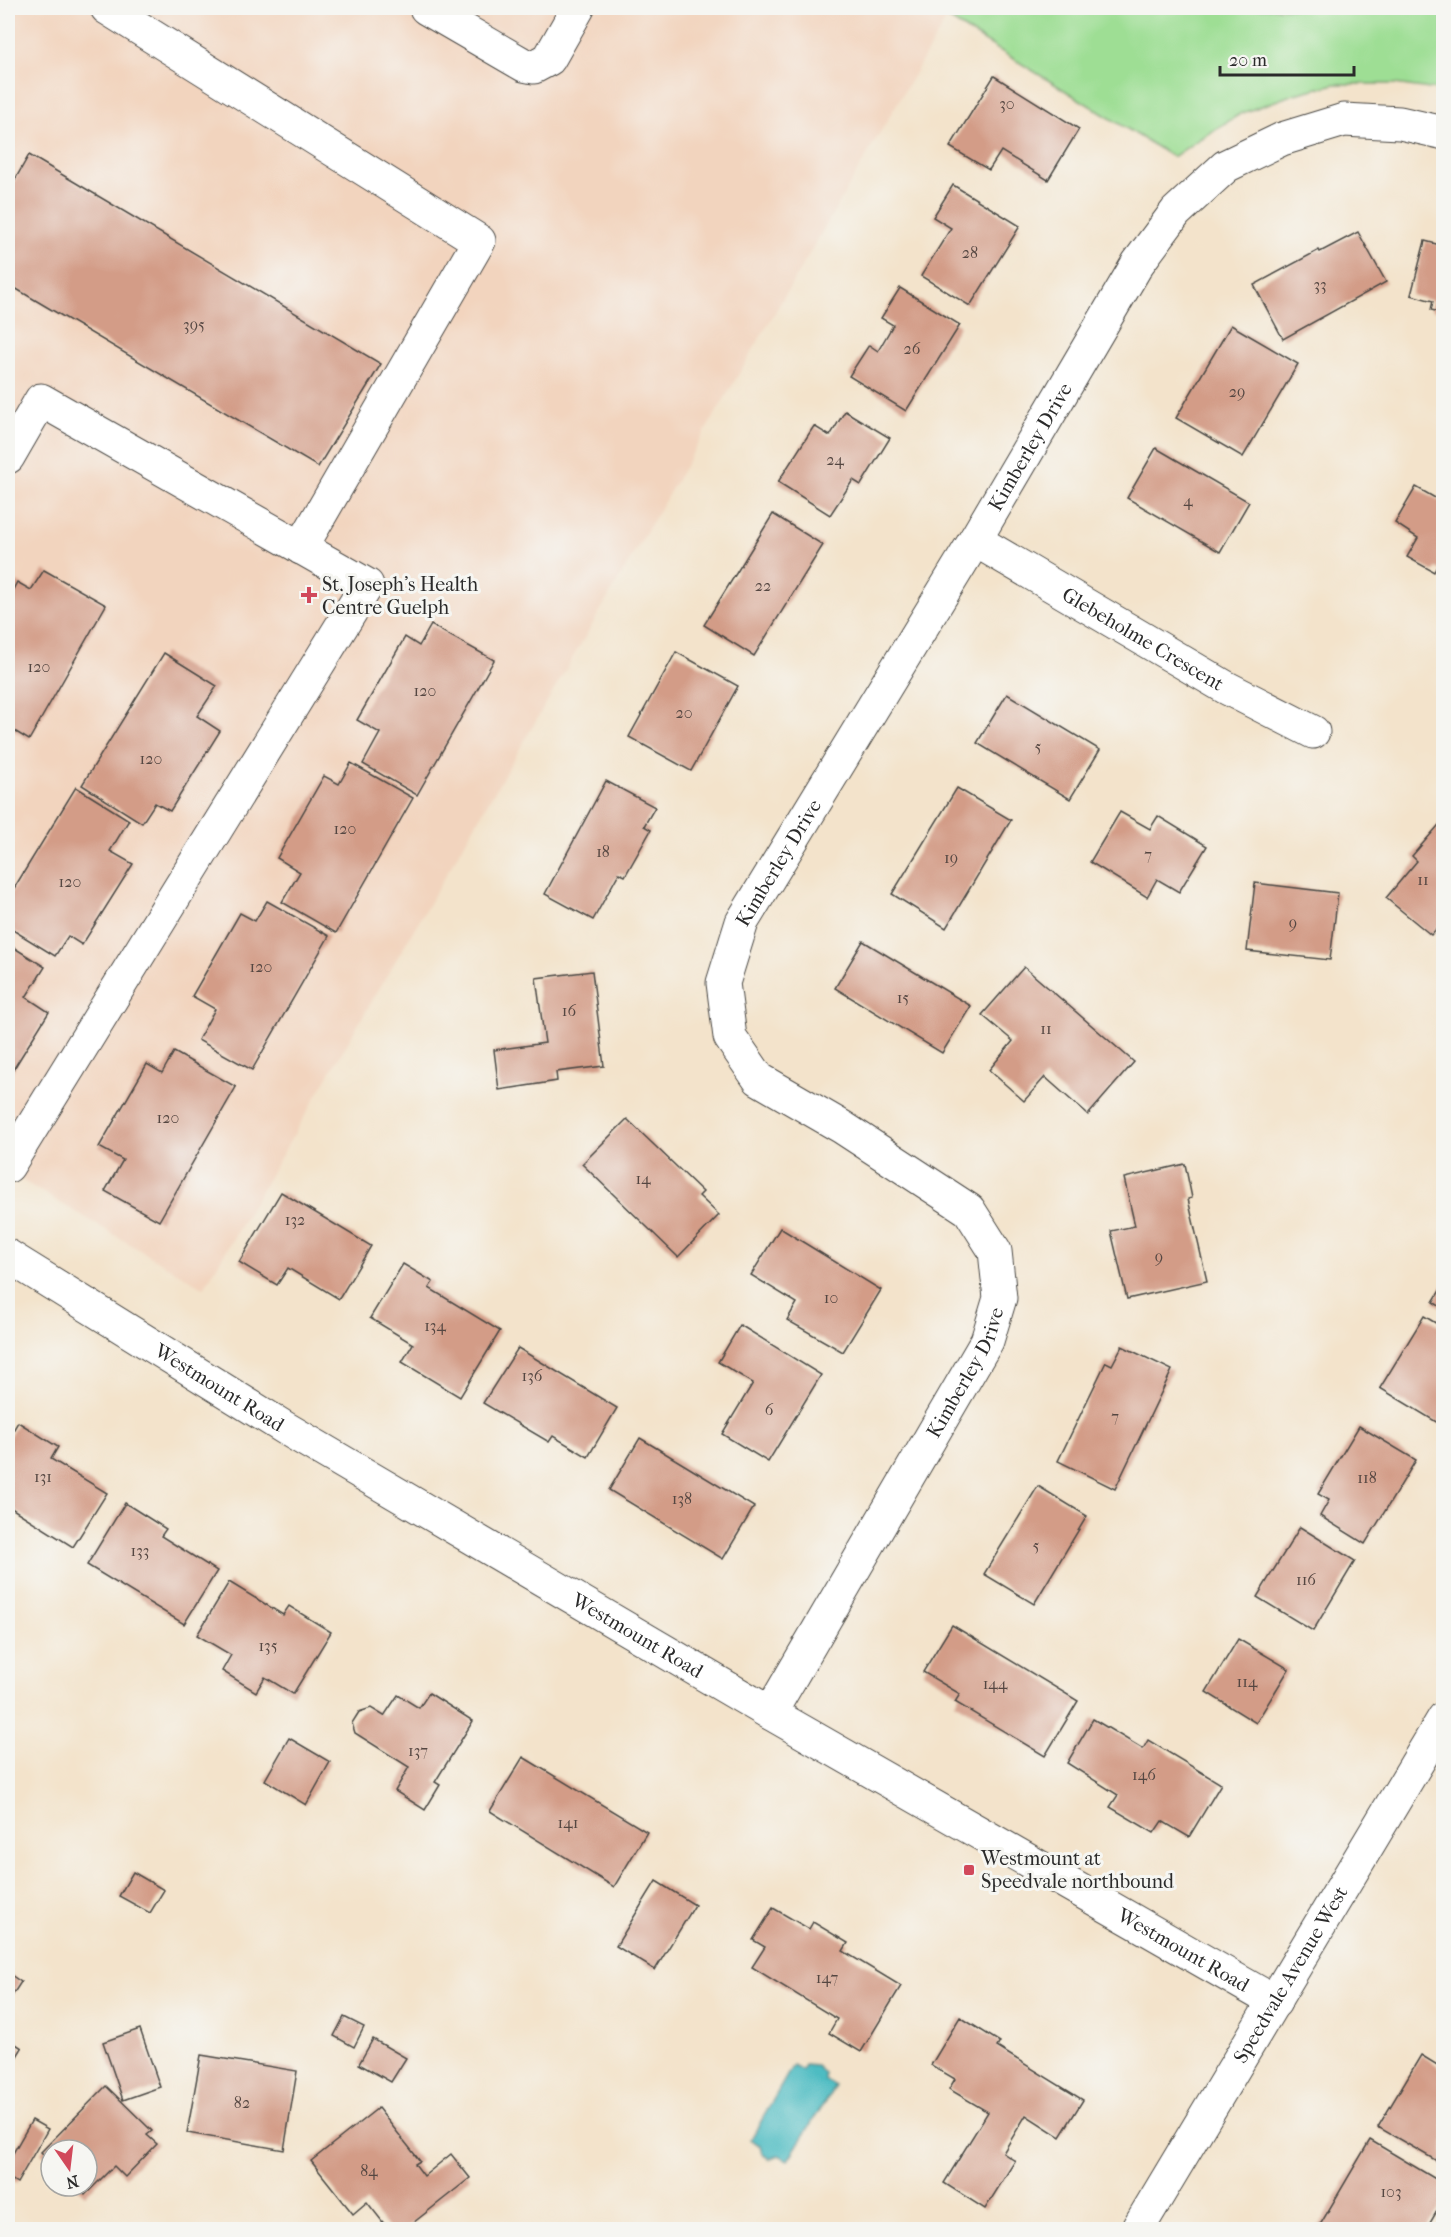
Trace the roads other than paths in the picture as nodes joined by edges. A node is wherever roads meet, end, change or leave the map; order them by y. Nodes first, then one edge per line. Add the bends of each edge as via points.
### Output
1 (107, 8) edge
2 (426, 8) edge
3 (578, 8) edge
4 (1443, 133) edge
5 (8, 457) edge
6 (975, 540) junction
7 (302, 548) junction
8 (1313, 732) dead end
9 (8, 1166) edge
10 (8, 1257) edge
11 (770, 1713) junction
12 (1443, 1718) edge
13 (1275, 2002) junction
14 (1137, 2229) edge

1 - 7 street via 479,241
2 - 3 street via 534,68 549,59
4 - 6 street, Kimberley Drive via 1400,123 1344,120 1282,139 1226,166 1176,212 1138,263
5 - 7 street via 41,400
6 - 8 street, Glebeholme Crescent via 1225,687
6 - 11 street, Kimberley Drive via 742,922 723,983 730,1037 759,1079 842,1127 969,1210 995,1251 1000,1298 987,1341
7 - 9 street via 367,585
10 - 11 street, Westmount Road via 285,1428
11 - 13 street, Westmount Road
12 - 13 street, Speedvale Avenue West
13 - 14 street, Speedvale Avenue West

